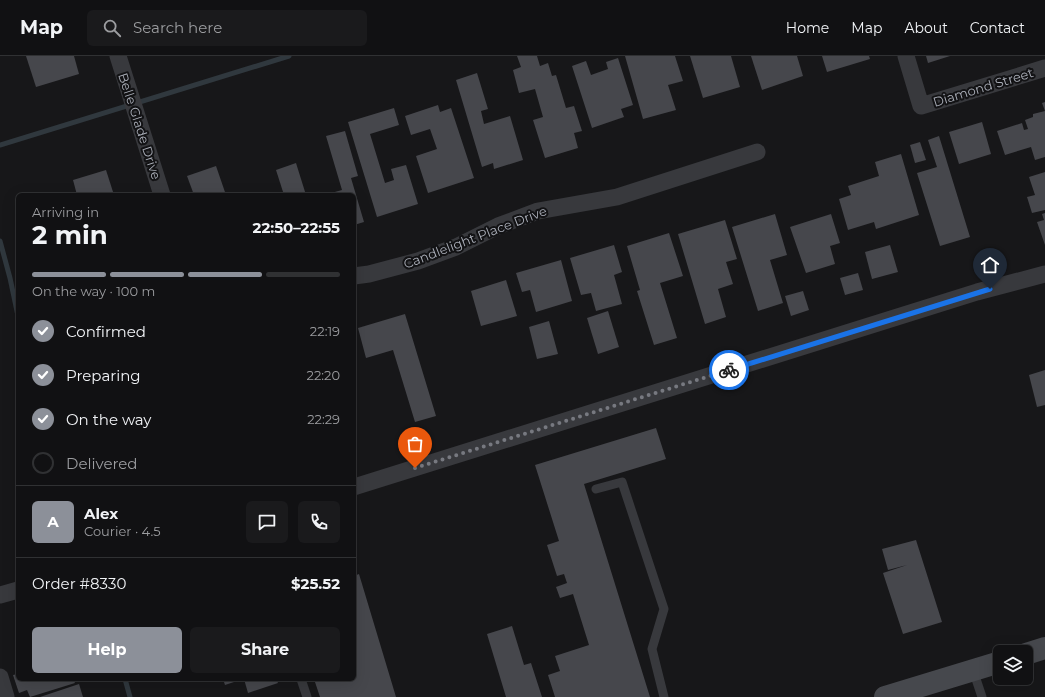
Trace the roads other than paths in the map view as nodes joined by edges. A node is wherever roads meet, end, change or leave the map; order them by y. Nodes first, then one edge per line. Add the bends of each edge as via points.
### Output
1 (118, 56) edge
2 (906, 56) edge
3 (1045, 68) edge
4 (757, 152) dead end
5 (161, 193) edge
6 (1045, 274) edge
7 (356, 276) edge
8 (356, 486) edge
9 (596, 489) dead end
10 (16, 591) edge
11 (0, 595) edge
12 (1045, 648) edge
13 (1033, 652) edge
14 (993, 664) edge
15 (974, 670) junction
16 (302, 681) edge
17 (907, 694) edge
18 (307, 697) edge
19 (664, 697) edge
20 (885, 697) edge
21 (982, 697) edge

1 - 5 street, Belle Glade Drive
2 - 3 street, Diamond Street via 921,106
4 - 7 street, Candlelight Place Drive via 617,197 538,211 418,261
6 - 8 street via 969,295
9 - 19 lane via 622,482 660,594 664,609 652,649
10 - 11 street
12 - 13 main road
14 - 15 main road
15 - 17 main road
15 - 21 lane
16 - 18 lane
17 - 20 main road

